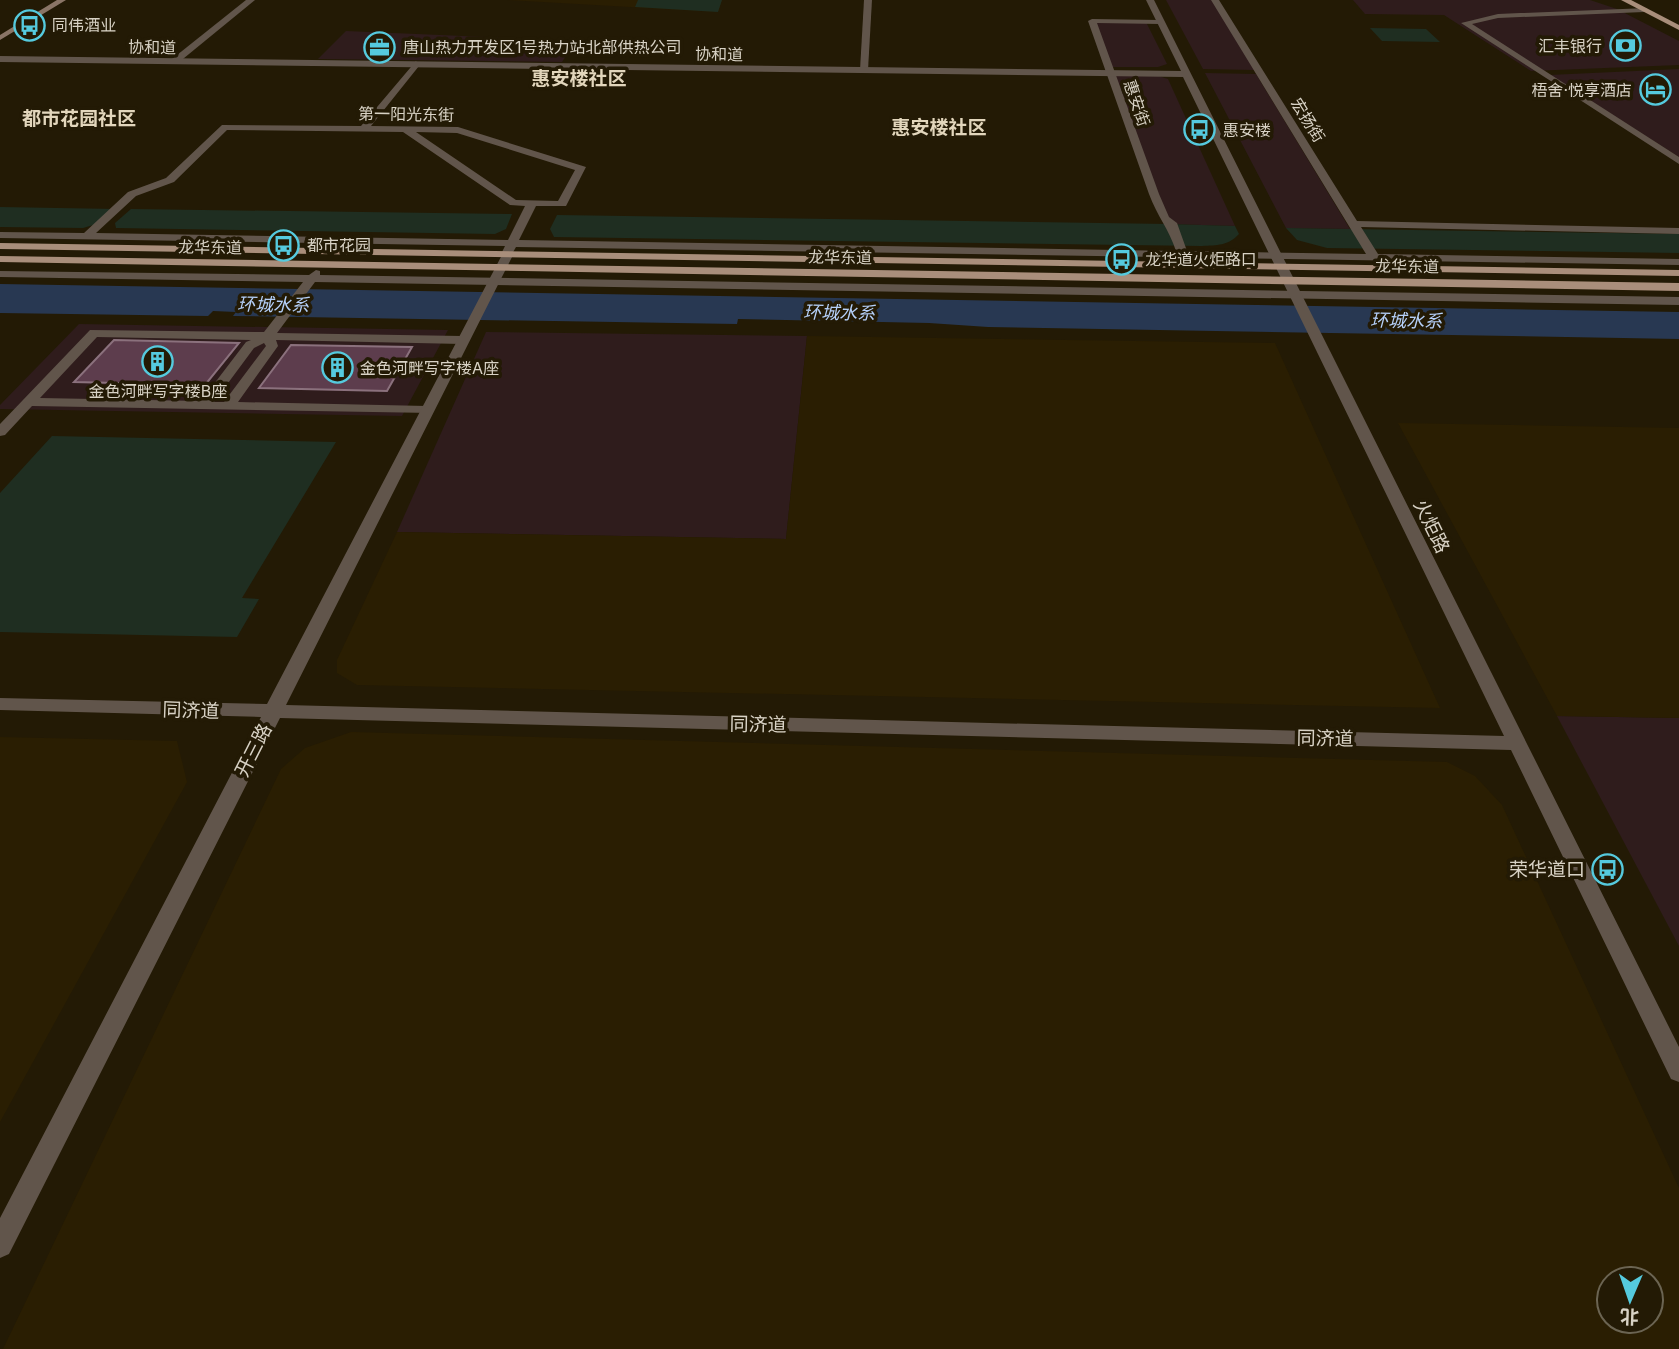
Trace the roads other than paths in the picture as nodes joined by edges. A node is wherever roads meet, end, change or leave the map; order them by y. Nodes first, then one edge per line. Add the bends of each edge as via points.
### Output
1 (50, 0) edge
2 (62, 0) edge
3 (251, 0) edge
4 (868, 0) edge
5 (1150, 0) edge
6 (1215, 0) edge
7 (1625, 0) edge
8 (1644, 10) junction
9 (1160, 22) junction
10 (1679, 27) edge
11 (0, 30) edge
12 (0, 38) edge
13 (0, 59) edge
14 (174, 61) junction
15 (416, 64) junction
16 (864, 70) junction
17 (1110, 73) junction
18 (1186, 74) junction
19 (364, 128) junction
20 (405, 129) junction
21 (1679, 161) edge
22 (532, 203) junction
23 (1354, 224) junction
24 (1679, 231) edge
25 (0, 235) edge
26 (86, 237) junction
27 (0, 246) edge
28 (509, 249) junction
29 (1183, 254) junction
30 (1374, 257) junction
31 (0, 259) edge
32 (1279, 261) junction
33 (1679, 262) edge
34 (323, 265) junction
35 (500, 267) junction
36 (1679, 273) edge
37 (0, 274) edge
38 (1288, 280) junction
39 (308, 283) junction
40 (490, 286) junction
41 (1679, 287) edge
42 (1298, 300) junction
43 (1679, 301) edge
44 (271, 332) junction
45 (466, 333) junction
46 (29, 401) junction
47 (205, 405) junction
48 (228, 406) junction
49 (427, 410) junction
50 (0, 432) edge
51 (0, 704) edge
52 (272, 712) junction
53 (1517, 743) junction
54 (1679, 1071) edge
55 (0, 1245) edge

1 - 11 main road
2 - 12 main road
3 - 14 street
4 - 16 street
5 - 9 street, 火炬路
6 - 23 street, 宏扬街
7 - 8 main road
8 - 10 main road
8 - 21 street via 1507,15 1465,23
9 - 17 street, 惠安街 via 1092,21
9 - 18 street, 火炬路
13 - 14 street, 协和道
14 - 15 street, 协和道
15 - 16 street, 协和道
15 - 19 street
16 - 17 street, 协和道
17 - 18 street, 协和道
17 - 29 street, 惠安街 via 1164,219 1171,223
18 - 32 street, 火炬路
19 - 20 street, 第一阳光东街
19 - 26 street, 第一阳光东街 via 225,127 170,180 132,194
20 - 22 street via 514,203
20 - 22 street, 第一阳光东街 via 458,130 581,167 562,204
22 - 28 street, 开三路
23 - 24 street
23 - 30 street, 宏扬街
25 - 26 street
26 - 28 street
27 - 28 main road, 龙华东道
28 - 29 street
28 - 32 main road, 龙华东道
28 - 35 street, 开三路
29 - 32 street
30 - 32 street
30 - 33 street
31 - 34 main road, 龙华东道
32 - 36 main road, 龙华东道
32 - 38 street, 火炬路
34 - 35 main road, 龙华东道
34 - 39 street
35 - 38 main road, 龙华东道
35 - 40 street, 开三路
37 - 39 street
38 - 41 main road, 龙华东道
38 - 42 street, 火炬路
39 - 40 street
39 - 44 street
40 - 42 street via 886,286
40 - 45 street, 开三路
42 - 43 street
42 - 53 street, 火炬路
44 - 45 street
44 - 46 street via 94,333
44 - 47 street via 250,345
44 - 48 street via 272,346
45 - 49 street, 开三路
46 - 47 street
46 - 50 street
47 - 48 street
48 - 49 street
49 - 52 street, 开三路
51 - 52 street, 同济道
52 - 53 street, 同济道
52 - 55 street, 开三路
53 - 54 street, 火炬路

